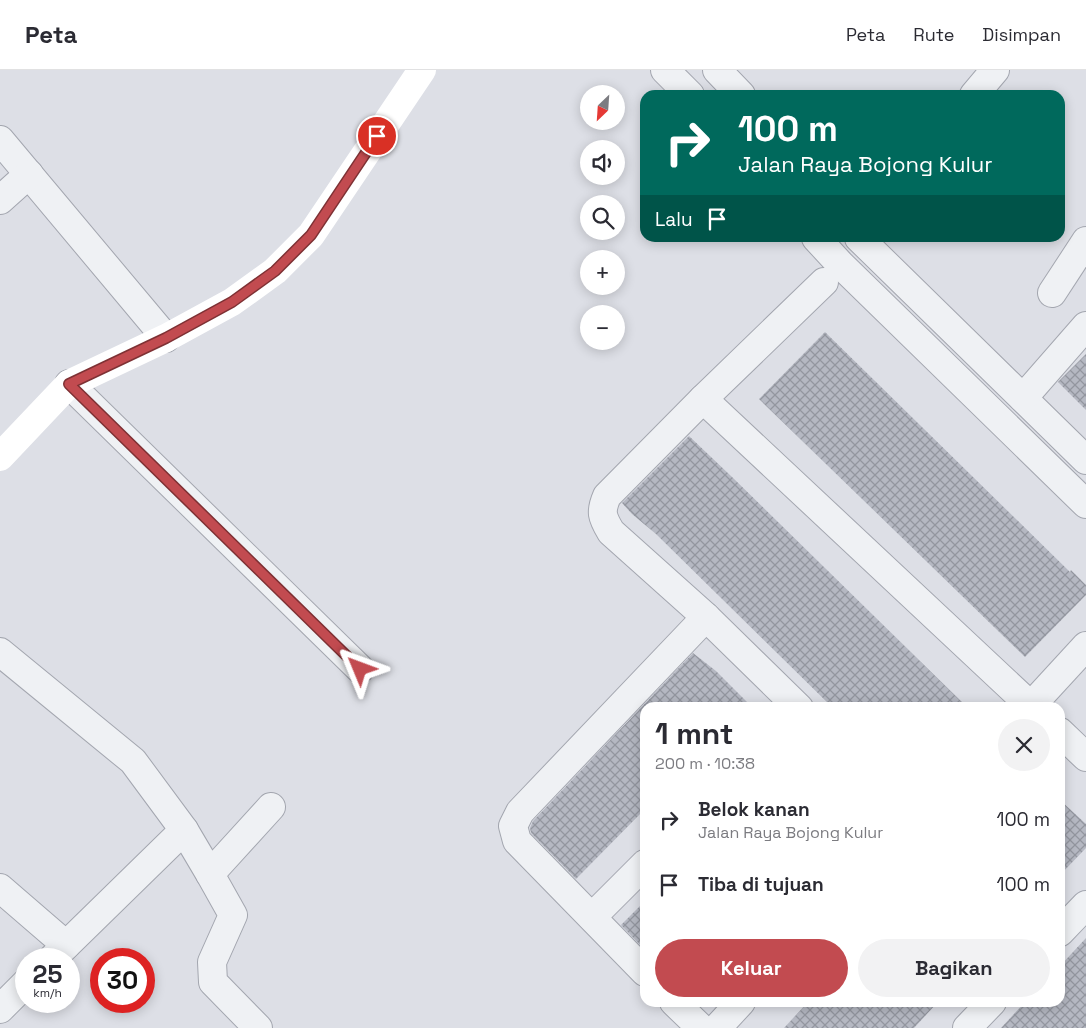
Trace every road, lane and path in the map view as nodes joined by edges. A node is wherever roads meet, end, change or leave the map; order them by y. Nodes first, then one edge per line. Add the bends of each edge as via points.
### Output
1 (422, 70) edge
2 (665, 70) edge
3 (717, 70) edge
4 (995, 70) edge
5 (685, 90) edge
6 (736, 90) edge
7 (978, 90) edge
8 (0, 140) edge
9 (29, 174) junction
10 (0, 200) edge
11 (1086, 241) edge
12 (818, 242) edge
13 (859, 242) edge
14 (863, 242) edge
15 (832, 273) junction
16 (1052, 293) dead end
17 (1086, 326) edge
18 (166, 338) junction
19 (69, 384) junction
20 (1023, 398) junction
21 (702, 399) junction
22 (0, 458) edge
23 (1086, 460) edge
24 (1086, 504) edge
25 (706, 617) junction
26 (1086, 646) edge
27 (0, 652) edge
28 (360, 669) dead end
29 (793, 702) edge
30 (1026, 702) edge
31 (1036, 702) edge
32 (1065, 737) edge
33 (1086, 757) edge
34 (271, 807) dead end
35 (184, 830) junction
36 (640, 869) edge
37 (210, 874) junction
38 (0, 888) edge
39 (1086, 905) edge
40 (592, 917) junction
41 (1065, 927) edge
42 (55, 948) edge
43 (63, 948) edge
44 (640, 967) edge
45 (15, 995) edge
46 (679, 1007) edge
47 (737, 1007) edge
48 (987, 1007) edge
49 (0, 1009) edge
50 (258, 1028) edge
51 (701, 1028) edge
52 (717, 1028) edge
53 (967, 1028) edge

1 - 18 main road via 311,235 275,271 232,302
2 - 5 street
3 - 6 street
4 - 7 street
8 - 9 street
9 - 10 street
9 - 18 street
11 - 16 street
12 - 15 street
13 - 15 street
14 - 20 street
15 - 21 street
15 - 24 street
17 - 20 street
18 - 19 main road
19 - 22 main road
19 - 28 street
20 - 23 street
21 - 25 street via 606,496 602,516 612,532
21 - 30 street
25 - 29 street
25 - 40 street via 520,812 513,826 517,840
26 - 31 street
27 - 35 street via 133,761
32 - 33 street
34 - 37 street
35 - 37 street
35 - 43 street
36 - 40 street
37 - 50 street via 233,915 212,962 213,982
38 - 42 street
39 - 41 street
40 - 44 street
45 - 49 street
46 - 51 street
47 - 52 street
48 - 53 street

